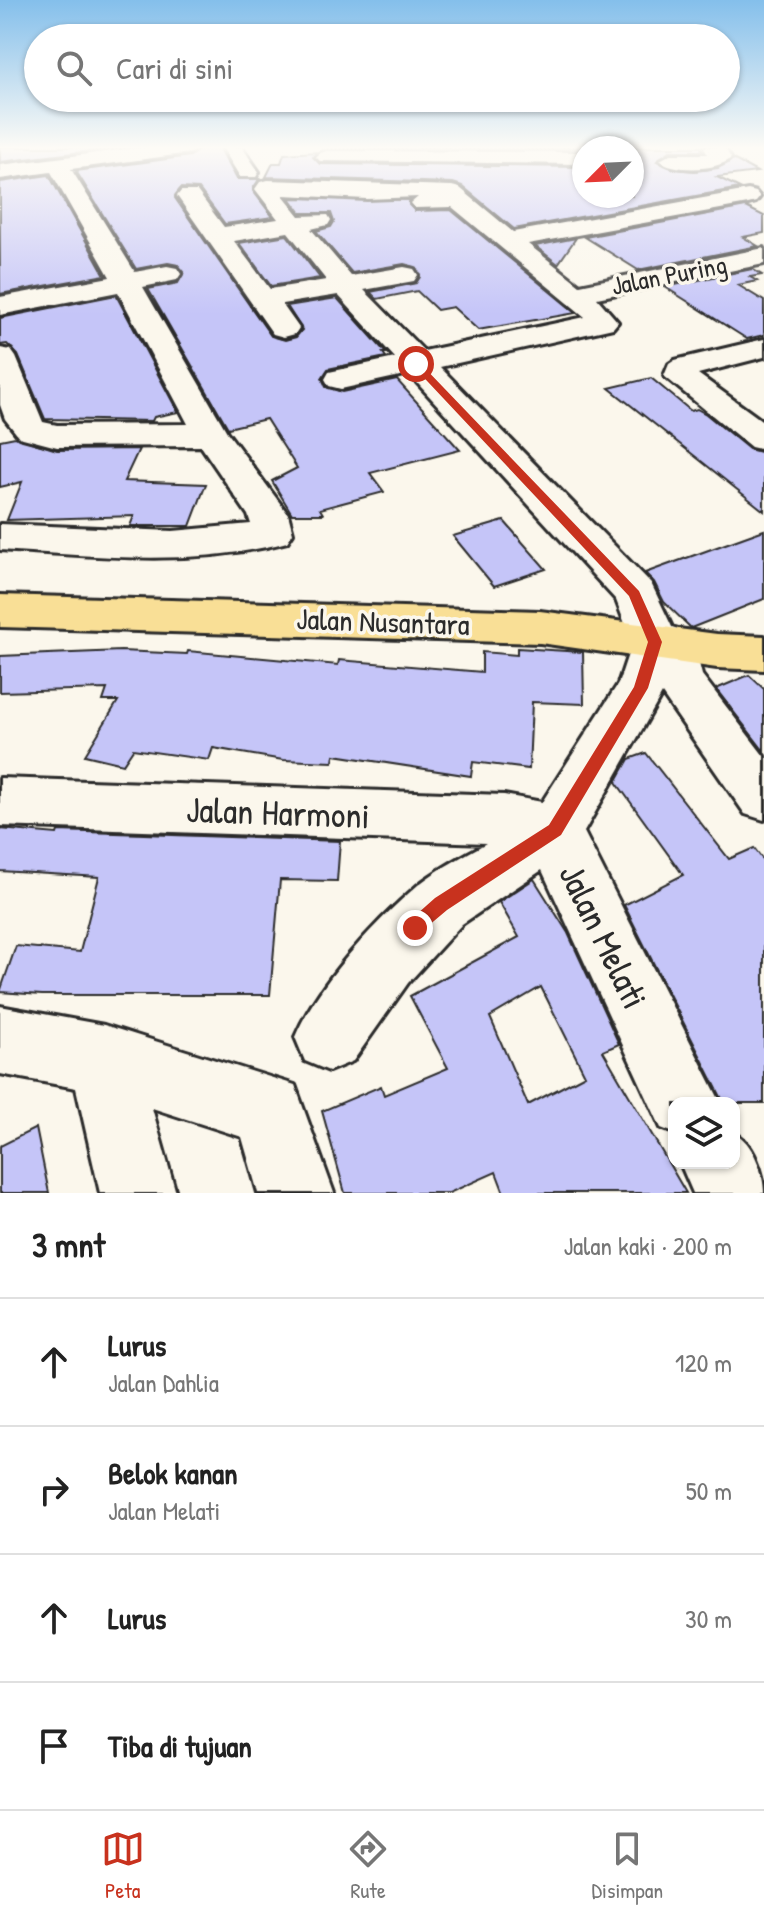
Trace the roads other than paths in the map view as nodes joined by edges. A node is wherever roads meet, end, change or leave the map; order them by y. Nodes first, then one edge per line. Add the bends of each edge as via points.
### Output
1 (80, 203) edge
2 (193, 203) edge
3 (277, 203) edge
4 (411, 203) edge
5 (473, 203) edge
6 (715, 203) edge
7 (722, 203) edge
8 (627, 208) edge
9 (750, 209) dead end
10 (640, 216) junction
11 (294, 224) junction
12 (451, 231) dead end
13 (499, 232) junction
14 (667, 232) dead end
15 (215, 236) junction
16 (695, 249) dead end
17 (764, 256) edge
18 (722, 265) junction
19 (167, 274) dead end
20 (404, 275) dead end
21 (127, 282) junction
22 (344, 285) junction
23 (575, 294) junction
24 (262, 299) junction
25 (0, 306) edge
26 (284, 328) dead end
27 (764, 348) edge
28 (416, 364) junction
29 (2, 368) edge
30 (341, 379) dead end
31 (211, 435) junction
32 (764, 439) edge
33 (0, 537) edge
34 (0, 611) edge
35 (663, 643) junction
36 (764, 653) edge
37 (764, 797) edge
38 (0, 802) edge
39 (555, 830) junction
40 (329, 1037) dead end
41 (0, 1040) edge
42 (104, 1059) junction
43 (683, 1097) edge
44 (720, 1169) edge
45 (138, 1193) edge
46 (296, 1193) edge
47 (732, 1193) edge

1 - 21 street
2 - 15 street
3 - 11 street
4 - 11 street
5 - 13 street
6 - 10 street
7 - 9 street
8 - 10 street
10 - 13 street
10 - 14 street
11 - 15 street
11 - 22 street
12 - 13 street
13 - 23 street
15 - 24 street
16 - 18 street
17 - 18 street, Jalan Puring
18 - 23 street, Jalan Puring
19 - 21 street
20 - 22 street
21 - 25 street
21 - 31 street
22 - 24 street
22 - 28 street
23 - 28 street via 603,322
24 - 26 street
27 - 32 street via 686,367 680,376
28 - 30 street
28 - 35 street via 635,594
29 - 31 street via 31,430 57,436
31 - 33 street via 268,514 273,533 203,544
34 - 35 main road, Jalan Nusantara via 540,627
35 - 36 main road, Jalan Nusantara
35 - 37 street via 679,681
35 - 39 street, Jalan Melati
38 - 39 street, Jalan Harmoni via 504,819
39 - 40 street via 441,904 386,961
39 - 43 street, Jalan Melati
41 - 42 street
42 - 45 street
42 - 46 street via 270,1110
44 - 47 street

